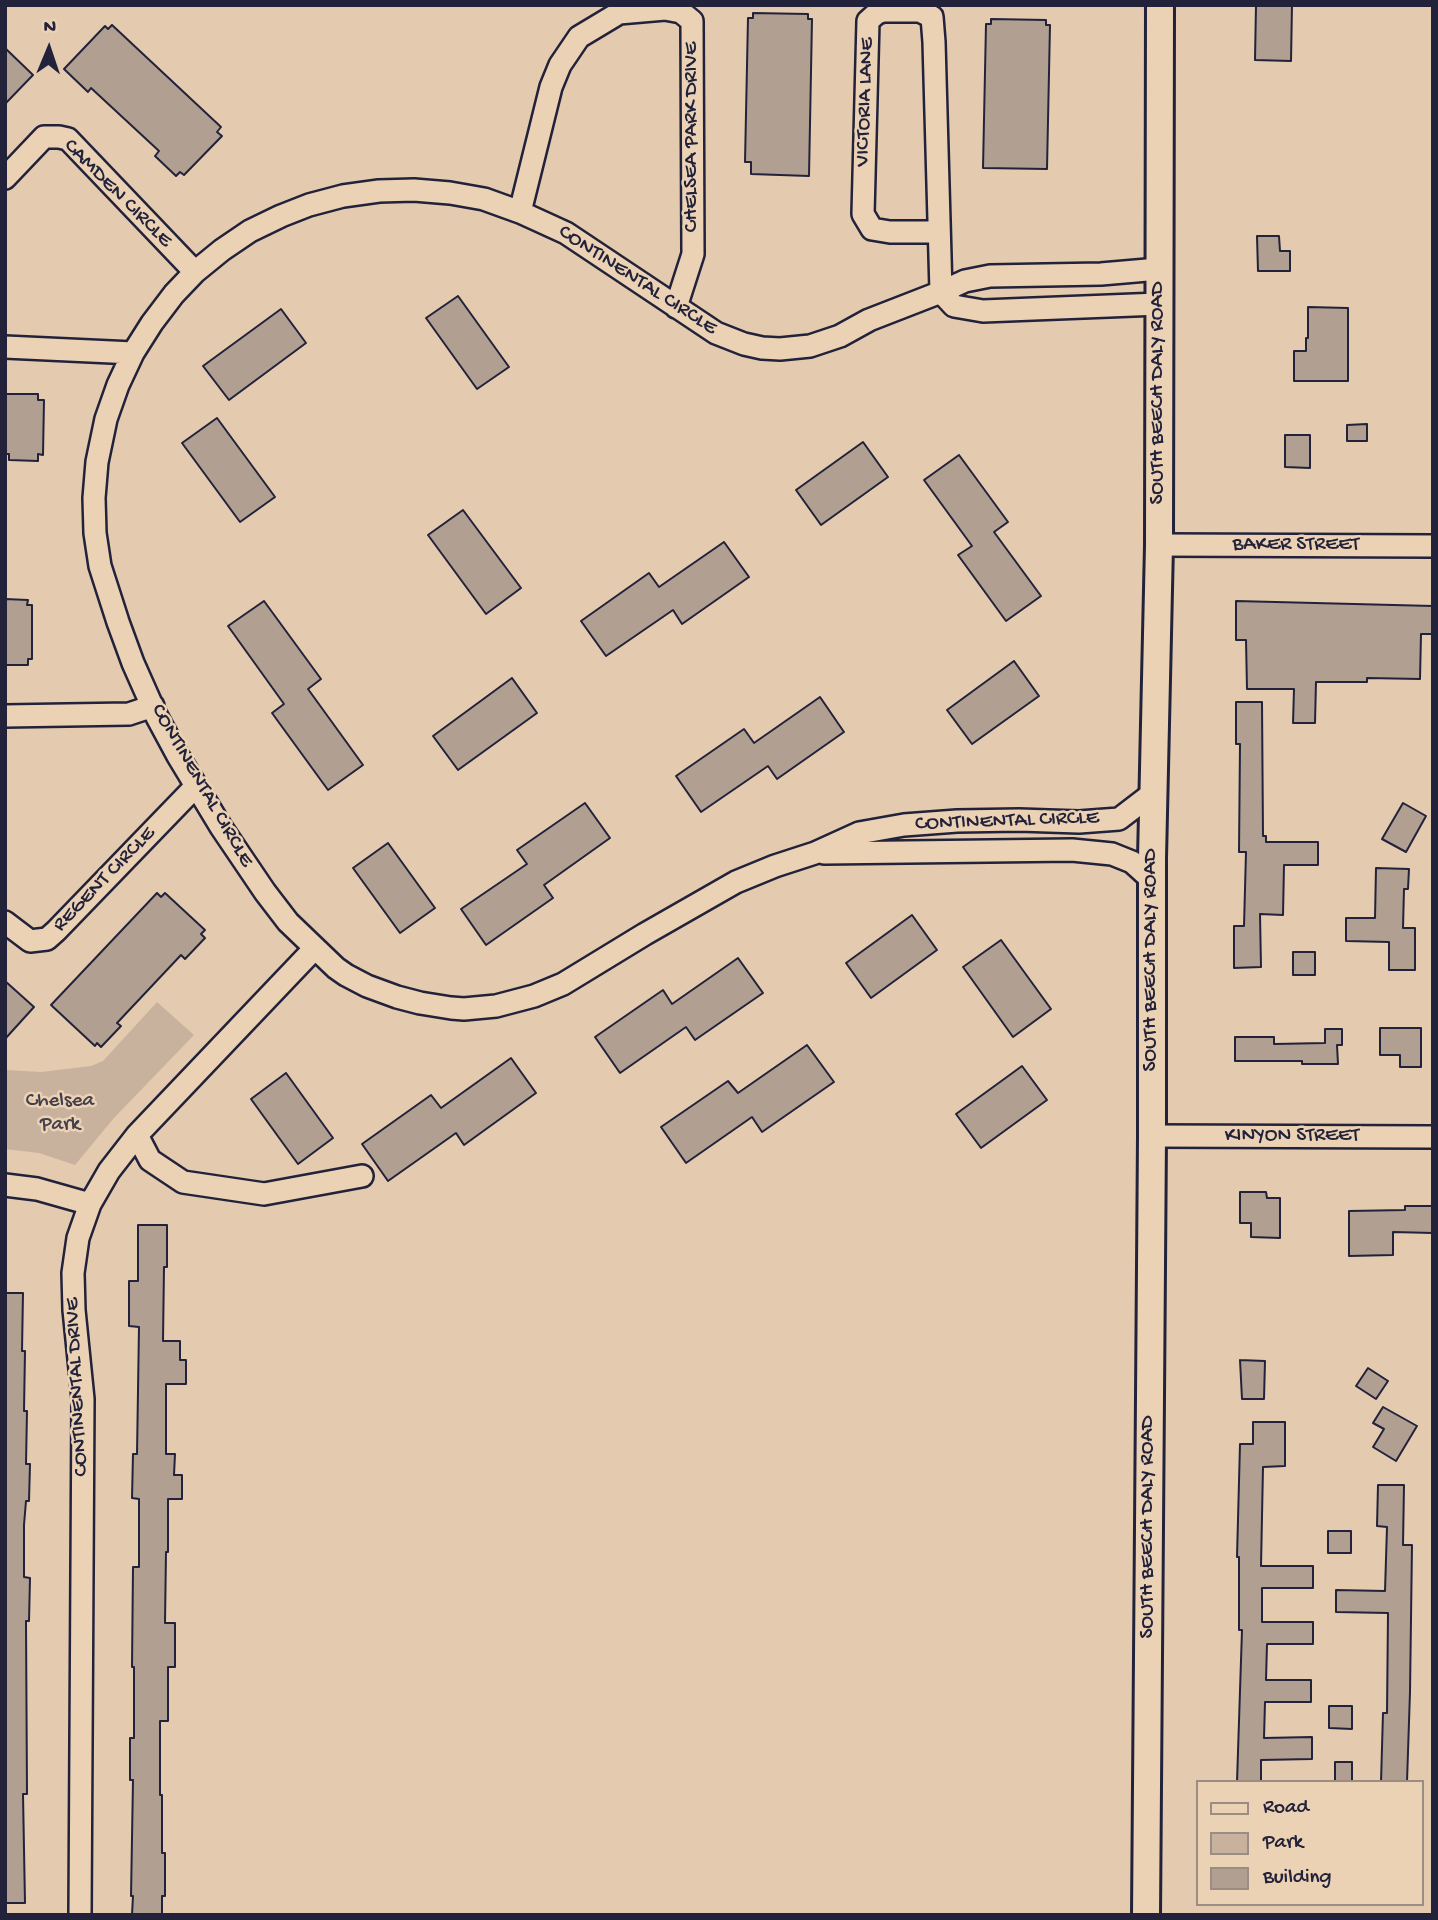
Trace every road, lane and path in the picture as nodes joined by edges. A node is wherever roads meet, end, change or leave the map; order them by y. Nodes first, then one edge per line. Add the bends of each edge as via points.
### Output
1 (1160, 5) edge
2 (5, 178) edge
3 (520, 212) junction
4 (939, 232) junction
5 (1159, 269) junction
6 (195, 272) junction
7 (941, 292) junction
8 (1159, 304) junction
9 (676, 307) junction
10 (5, 347) edge
11 (133, 353) junction
12 (1159, 545) junction
13 (1433, 546) edge
14 (153, 706) junction
15 (5, 716) edge
16 (196, 786) junction
17 (1153, 793) junction
18 (815, 853) junction
19 (1152, 880) junction
20 (5, 922) edge
21 (315, 948) junction
22 (137, 1135) junction
23 (1152, 1136) junction
24 (1433, 1137) edge
25 (362, 1176) dead end
26 (5, 1185) edge
27 (90, 1204) junction
28 (80, 1915) edge
29 (1146, 1915) edge

1 - 5 street, SOUTH BEECH DALY ROAD
2 - 6 street, CAMDEN CIRCLE via 44,137 68,139
3 - 6 street, CONTINENTAL CIRCLE via 438,192 343,196 309,205 250,231
3 - 9 street, CONTINENTAL CIRCLE via 591,248
3 - 9 street, CHELSEA PARK DRIVE via 551,87 579,37 619,13 681,12 692,21 693,254
4 - 4 street, VICTORIA LANE via 932,17 920,11 877,13 868,21 863,214 872,229
4 - 7 street, VICTORIA LANE
5 - 7 street, CONTINENTAL CIRCLE via 990,276
5 - 8 street, SOUTH BEECH DALY ROAD
6 - 11 street, CONTINENTAL CIRCLE
7 - 8 street via 954,306 983,311
7 - 9 street, CONTINENTAL CIRCLE via 840,336 780,349 744,344 716,333
8 - 12 street, SOUTH BEECH DALY ROAD
10 - 11 street
11 - 14 street, CONTINENTAL CIRCLE via 106,419 99,451 95,533 118,622
12 - 13 street, BAKER STREET
12 - 17 street, SOUTH BEECH DALY ROAD
14 - 15 street via 129,714
14 - 16 street, CONTINENTAL CIRCLE
16 - 20 street, REGENT CIRCLE via 47,939 30,941
16 - 21 street, CONTINENTAL CIRCLE via 265,892
17 - 18 street, CONTINENTAL CIRCLE via 1119,819 904,825 859,833
17 - 19 street, SOUTH BEECH DALY ROAD
18 - 19 street, CONTINENTAL CIRCLE via 1072,850 1112,854 1132,862
18 - 21 street, CONTINENTAL CIRCLE via 736,882 564,984 496,1006 451,1008 397,998 346,975
19 - 23 street, SOUTH BEECH DALY ROAD
21 - 22 street, CONTINENTAL DRIVE
22 - 25 street via 150,1160 183,1182 264,1194
22 - 27 street, CONTINENTAL DRIVE
23 - 24 street, KINYON STREET
23 - 29 street, SOUTH BEECH DALY ROAD
26 - 27 street
27 - 28 street, CONTINENTAL DRIVE via 78,1238 73,1273 83,1398

